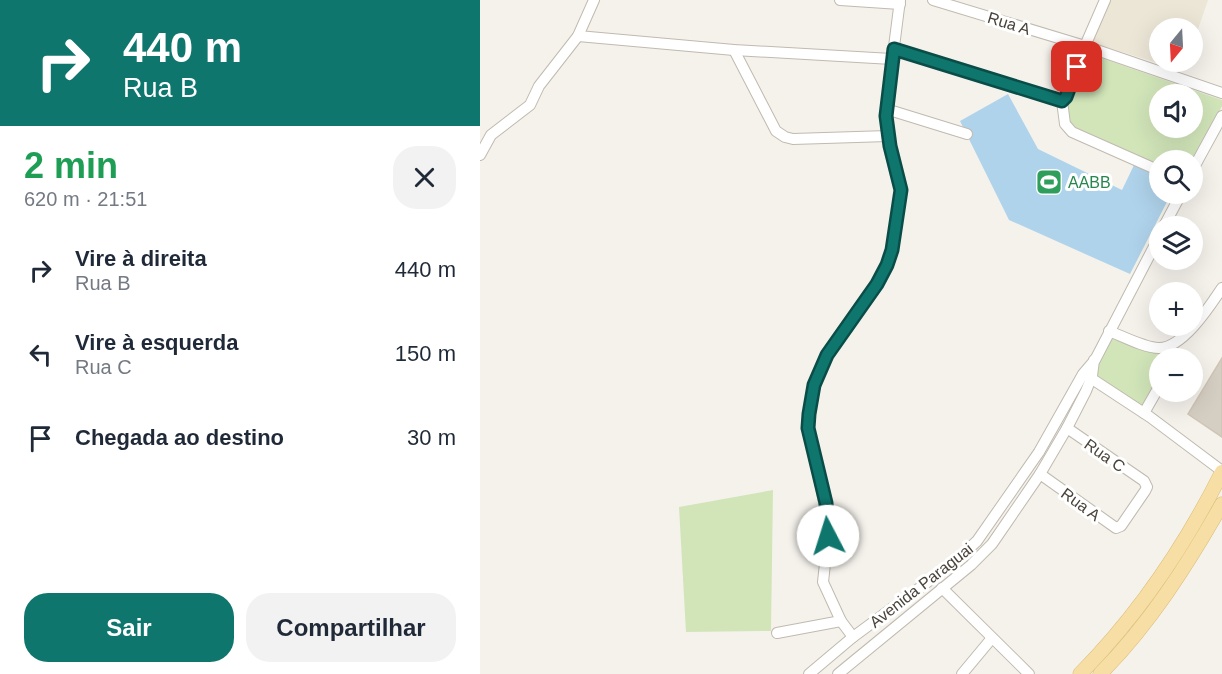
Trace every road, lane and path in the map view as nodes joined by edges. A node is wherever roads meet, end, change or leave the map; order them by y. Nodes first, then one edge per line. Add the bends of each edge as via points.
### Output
1 (594, 0) edge
2 (840, 0) edge
3 (933, 0) edge
4 (1104, 0) edge
5 (900, 2) edge
6 (578, 36) junction
7 (1085, 46) junction
8 (734, 50) junction
9 (893, 54) junction
10 (1222, 93) edge
11 (1062, 101) junction
12 (886, 109) junction
13 (1222, 116) edge
14 (967, 134) dead end
15 (888, 136) junction
16 (1203, 151) edge
17 (480, 155) edge
18 (1149, 166) edge
19 (1149, 255) edge
20 (1222, 288) edge
21 (1109, 331) junction
22 (1154, 348) edge
23 (1166, 348) edge
24 (1087, 376) junction
25 (1150, 402) edge
26 (1144, 413) junction
27 (1067, 428) junction
28 (1222, 472) edge
29 (1040, 474) junction
30 (1211, 512) edge
31 (1123, 523) joint
32 (942, 588) junction
33 (841, 621) junction
34 (777, 633) dead end
35 (853, 637) junction
36 (992, 638) junction
37 (809, 674) edge
38 (838, 674) edge
39 (962, 674) edge
40 (1029, 674) edge
41 (1080, 674) edge
42 (1100, 674) edge

1 - 6 street
2 - 5 street
3 - 7 street, Rua A
4 - 7 street
5 - 9 street
6 - 8 street
6 - 17 street via 539,86 530,105 489,136
7 - 10 street, Rua A
7 - 11 street
8 - 9 street
8 - 15 street via 782,136
9 - 11 street
9 - 12 street
11 - 18 street via 1065,124 1072,132
12 - 14 street
12 - 15 street
13 - 16 street
15 - 33 street via 901,190 892,250 877,284 827,355 814,385 809,414 808,428 828,517 823,582
19 - 21 street, Avenida Paraguai
20 - 23 street via 1194,327
21 - 22 street
21 - 24 street, Avenida Paraguai
24 - 26 street
24 - 27 street, Avenida Paraguai
24 - 35 street, Avenida Paraguai via 977,541
25 - 26 street
26 - 28 street
27 - 29 street, Avenida Paraguai
27 - 31 street, Rua C via 1144,482 1146,489
28 - 30 main road
29 - 31 street, Rua A via 1114,527
29 - 32 street, Avenida Paraguai via 992,544
30 - 41 main road
30 - 42 main road via 1154,611
32 - 36 street
32 - 38 street, Avenida Paraguai
33 - 34 street
33 - 35 street
35 - 37 street, Avenida Paraguai
36 - 39 street
36 - 40 street

